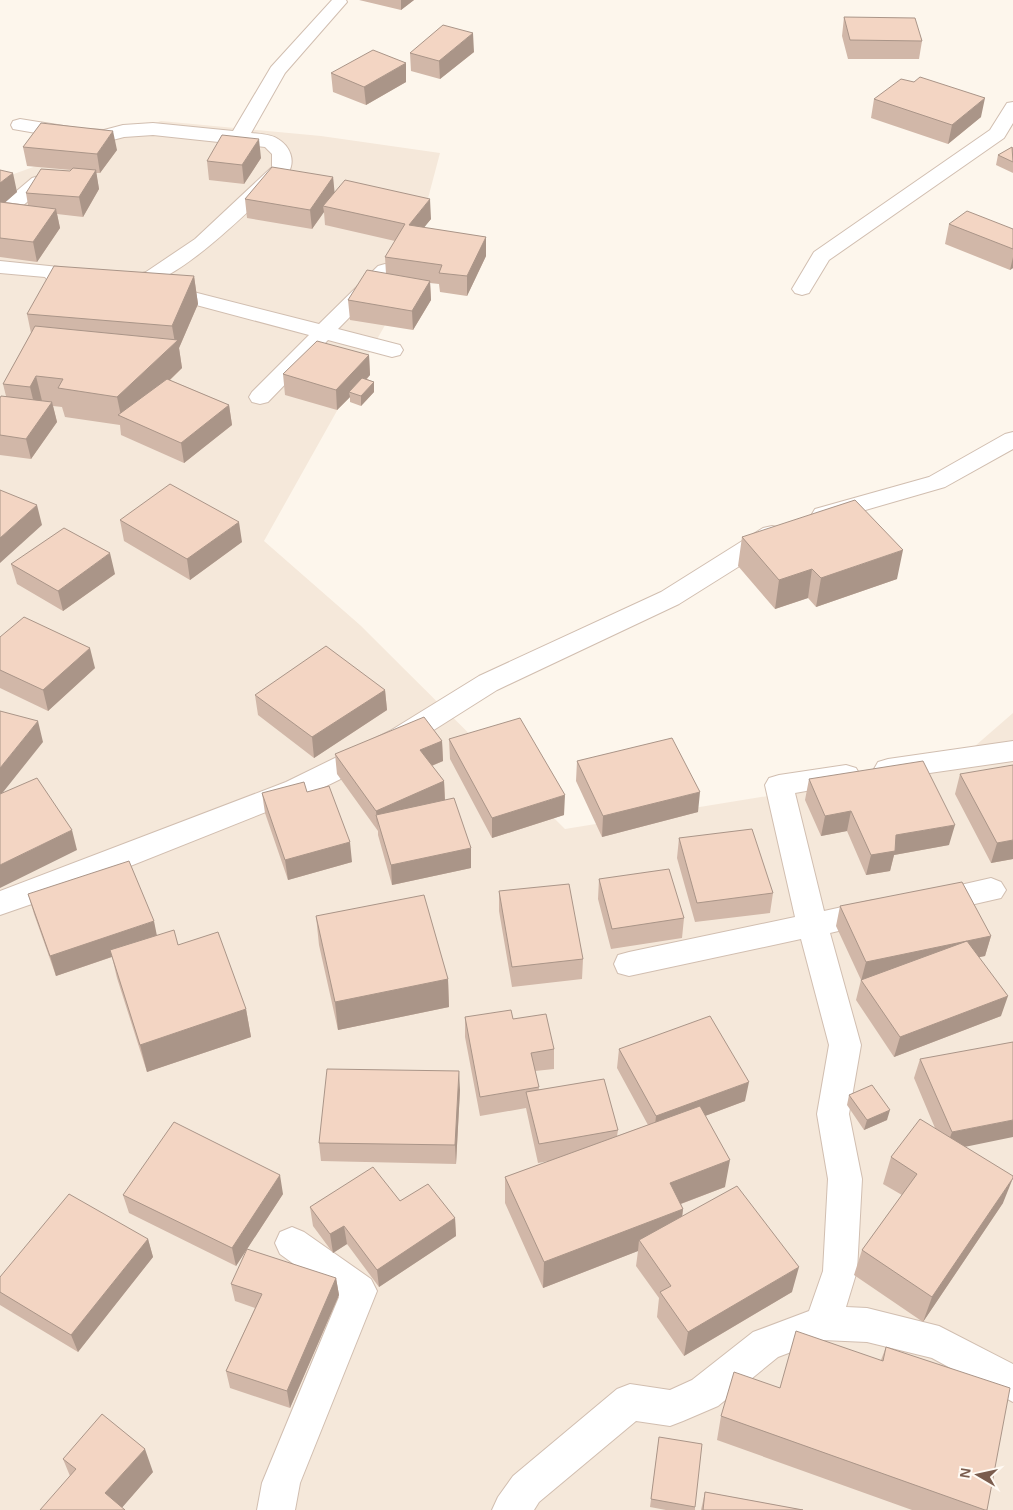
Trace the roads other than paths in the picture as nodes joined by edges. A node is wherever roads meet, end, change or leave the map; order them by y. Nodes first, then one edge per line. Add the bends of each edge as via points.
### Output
1 (338, 2) dead end
2 (1013, 107) edge
3 (20, 125) dead end
4 (239, 138) junction
5 (39, 182) edge
6 (0, 215) edge
7 (0, 267) edge
8 (385, 270) dead end
9 (131, 282) junction
10 (108, 285) edge
11 (802, 289) dead end
12 (48, 304) edge
13 (323, 330) junction
14 (392, 350) dead end
15 (260, 397) dead end
16 (1013, 439) edge
17 (1013, 751) edge
18 (991, 890) dead end
19 (0, 903) edge
20 (812, 924) junction
21 (629, 964) dead end
22 (292, 1243) dead end
23 (823, 1323) junction
24 (1013, 1384) edge
25 (276, 1510) edge
26 (511, 1510) edge

1 - 4 street via 277,71
2 - 11 street via 997,134 820,256
3 - 4 street via 82,135 105,136 154,129
4 - 9 street via 272,142 282,153 281,169 202,243 154,276
5 - 6 street
7 - 12 street via 52,271 70,283
8 - 13 street
9 - 10 street
9 - 13 street
13 - 14 street
13 - 15 street
16 - 19 street via 937,482 783,527 670,598 488,683 400,738 296,789 63,882
17 - 20 street via 779,785
18 - 20 street
20 - 21 street
20 - 23 street via 845,1045 833,1114 845,1179 840,1271
22 - 25 street via 359,1291 281,1483
23 - 24 street via 867,1325 939,1343
23 - 26 street via 766,1344 705,1393 670,1408 630,1402 526,1489

